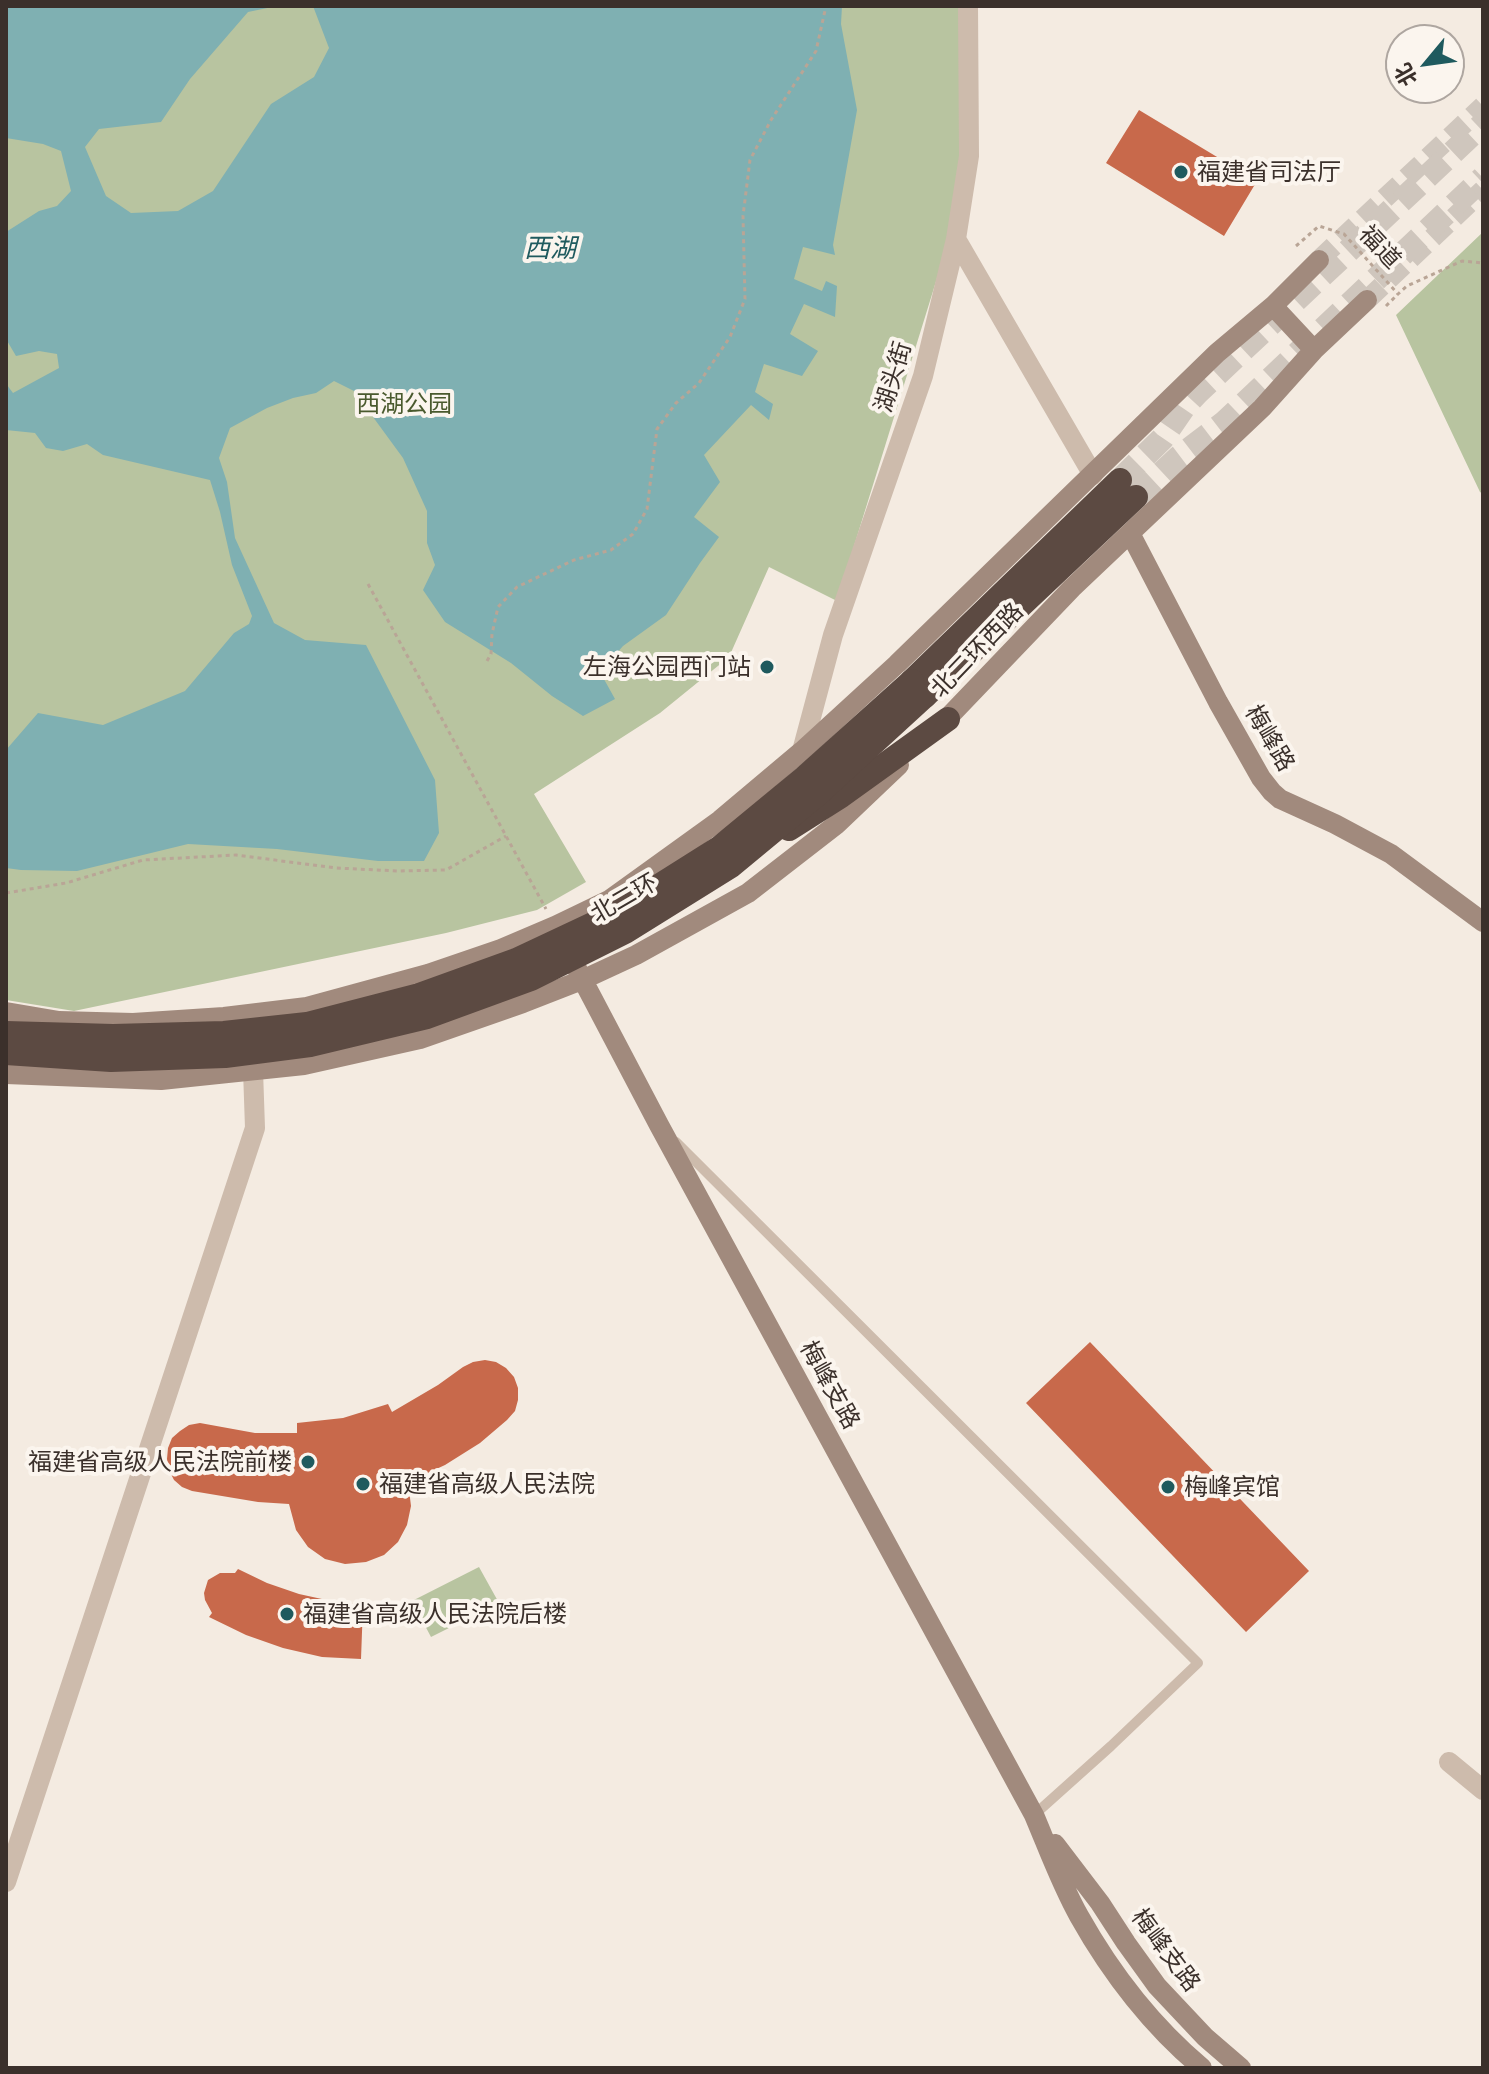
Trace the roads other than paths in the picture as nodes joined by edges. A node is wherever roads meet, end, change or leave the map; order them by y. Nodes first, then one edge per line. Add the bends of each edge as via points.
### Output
1 (968, 6) edge
2 (956, 239) junction
3 (1319, 260) tunnel mouth
4 (1367, 300) tunnel mouth
5 (1273, 306) junction
6 (1314, 350) junction
7 (1093, 475) junction
8 (1128, 489) tunnel mouth
9 (1130, 533) junction
10 (918, 688) junction
11 (948, 719) junction
12 (802, 751) junction
13 (731, 866) junction
14 (1483, 922) edge
15 (555, 926) junction
16 (582, 980) junction
17 (6, 1012) edge
18 (6, 1033) edge
19 (6, 1053) edge
20 (253, 1070) junction
21 (6, 1074) edge
22 (659, 1125) junction
23 (1449, 1762) dead end
24 (1483, 1790) edge
25 (1034, 1815) junction
26 (6, 1882) edge
27 (1202, 2068) edge
28 (1241, 2068) edge

1 - 2 street, 湖头街 via 969,156
2 - 7 street
2 - 12 street, 湖头街 via 923,376 833,635
3 - 5 main road, 北二环西路
4 - 6 main road, 北二环西路
5 - 6 main road
5 - 7 main road, 北二环西路 via 1217,353
6 - 9 main road, 北二环西路 via 1262,408
7 - 12 main road, 北二环西路
8 - 10 highway, 北二环
9 - 11 main road, 北二环西路
9 - 14 main road, 梅峰路 via 1218,702 1272,792 1391,854
10 - 13 highway, 北二环, bridge via 818,794
10 - 18 highway, 北二环, bridge via 719,848 616,913 516,960 419,995 307,1024 224,1033
11 - 13 highway, bridge
11 - 16 main road, 北二环西路 via 837,824 748,893
12 - 15 main road, 北二环西路 via 720,820 609,900
13 - 19 highway, 北二环, bridge via 625,932 531,979 427,1017 310,1045 225,1056 111,1060
15 - 16 main road
15 - 17 main road, 北二环西路 via 428,974 307,1007 133,1023 59,1021
16 - 20 main road, 北二环西路 via 420,1039 304,1065
16 - 22 main road, 梅峰支路
20 - 21 main road, 北二环西路 via 161,1080
20 - 26 street via 255,1128
22 - 25 main road, 梅峰支路
22 - 25 lane via 1198,1663
23 - 24 street
25 - 27 main road, 梅峰支路 via 1078,1915 1110,1964 1154,2022
25 - 28 main road, 梅峰支路 via 1157,1986

